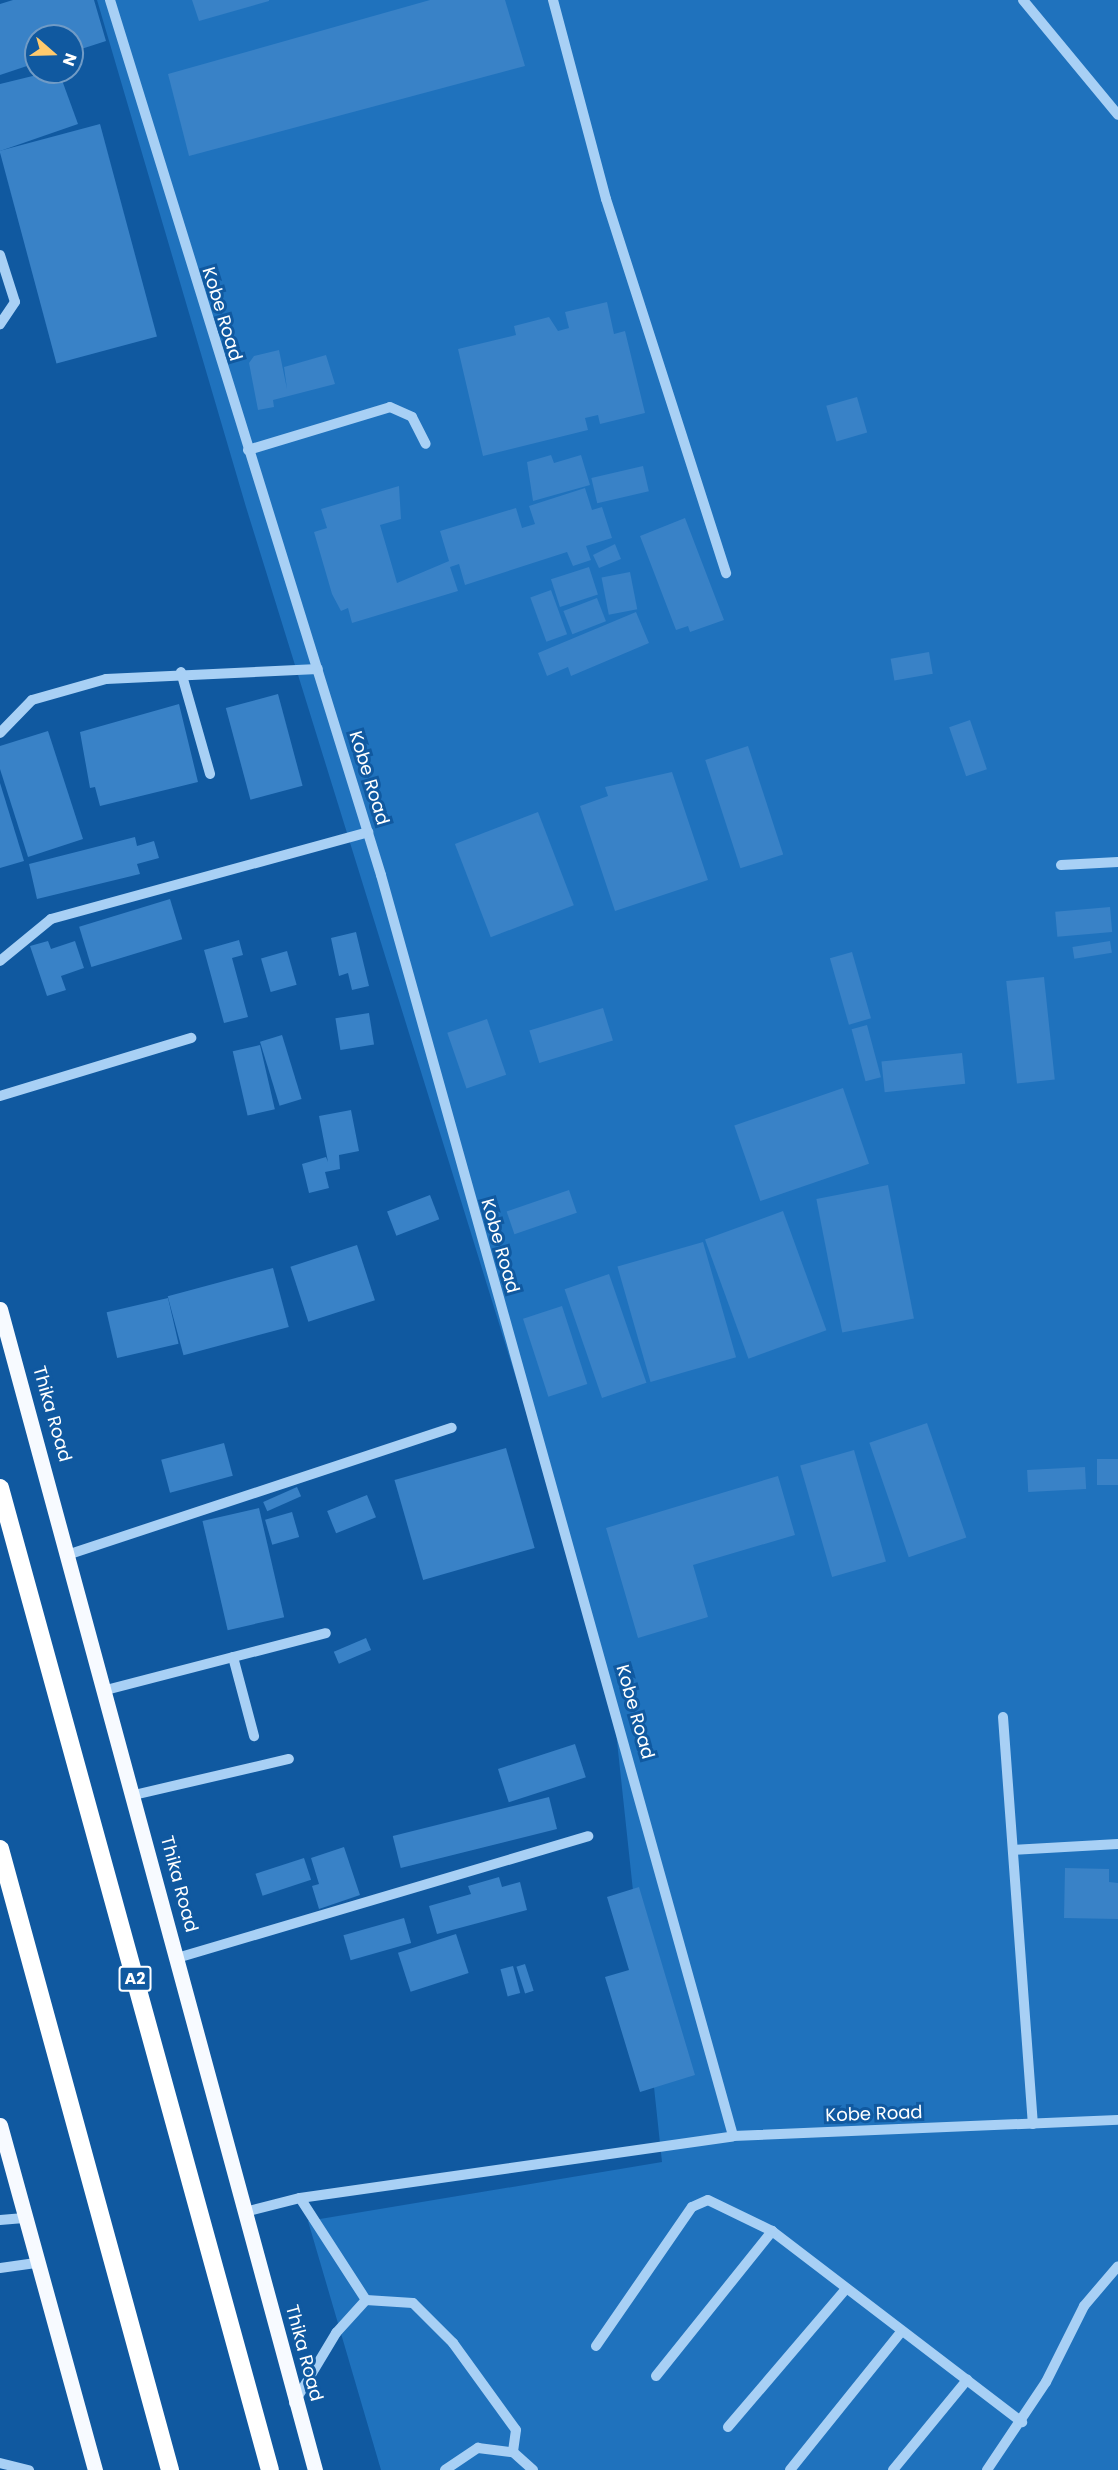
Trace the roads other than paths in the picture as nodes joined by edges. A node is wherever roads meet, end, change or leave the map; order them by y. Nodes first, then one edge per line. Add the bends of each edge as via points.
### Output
1 (110, 0) edge
2 (553, 0) edge
3 (1023, 0) edge
4 (1118, 115) edge
5 (0, 255) edge
6 (0, 324) edge
7 (426, 444) dead end
8 (248, 450) junction
9 (726, 573) dead end
10 (318, 669) junction
11 (181, 672) junction
12 (0, 733) edge
13 (210, 774) dead end
14 (368, 832) junction
15 (1118, 862) edge
16 (1061, 865) dead end
17 (0, 961) edge
18 (192, 1038) dead end
19 (0, 1096) edge
20 (0, 1309) edge
21 (452, 1428) dead end
22 (0, 1488) edge
23 (70, 1554) junction
24 (326, 1633) dead end
25 (233, 1657) junction
26 (106, 1689) junction
27 (1003, 1717) dead end
28 (254, 1736) dead end
29 (289, 1760) dead end
30 (134, 1795) junction
31 (588, 1836) dead end
32 (1118, 1844) edge
33 (0, 1849) edge
34 (1013, 1850) junction
35 (177, 1958) junction
36 (1118, 2120) edge
37 (1033, 2124) junction
38 (0, 2125) edge
39 (733, 2136) junction
40 (300, 2198) junction
41 (245, 2212) junction
42 (24, 2218) junction
43 (0, 2220) edge
44 (772, 2231) junction
45 (36, 2263) junction
46 (1118, 2266) edge
47 (0, 2268) edge
48 (846, 2289) junction
49 (366, 2300) junction
50 (900, 2333) junction
51 (596, 2346) dead end
52 (656, 2376) dead end
53 (967, 2380) junction
54 (294, 2403) junction
55 (1022, 2422) junction
56 (728, 2427) dead end
57 (513, 2452) junction
58 (0, 2463) edge
59 (29, 2470) edge
60 (95, 2470) edge
61 (170, 2470) edge
62 (270, 2470) edge
63 (315, 2470) edge
64 (445, 2470) edge
65 (533, 2470) edge
66 (790, 2470) edge
67 (893, 2470) edge
68 (987, 2470) edge

1 - 8 street, Kobe Road
2 - 9 street via 606,199
3 - 4 street
5 - 6 street via 15,302
7 - 8 street via 412,417 390,407
8 - 10 street, Kobe Road
10 - 11 street
10 - 14 street, Kobe Road
11 - 12 street via 106,679 32,700
11 - 13 street
14 - 17 street via 51,919
14 - 39 street, Kobe Road via 626,1739
15 - 16 street
18 - 19 street
20 - 23 main road, Thika Road
21 - 23 street
22 - 62 highway, A2
23 - 26 main road, Thika Road
24 - 25 street
25 - 26 street
25 - 28 street
26 - 30 main road, Thika Road
27 - 34 street
29 - 30 street
30 - 35 main road, Thika Road
31 - 35 street
32 - 34 street
33 - 61 highway
34 - 37 street
35 - 41 main road, Thika Road
36 - 37 street, Kobe Road
37 - 39 street, Kobe Road
38 - 42 main road
39 - 40 street
40 - 41 street
40 - 49 street
41 - 54 main road, Thika Road
42 - 43 street
42 - 45 main road
44 - 48 street
44 - 51 street via 708,2200 692,2207
44 - 52 street
45 - 47 street
45 - 60 main road
46 - 55 street via 1084,2306
48 - 50 street
48 - 56 street
49 - 54 street via 336,2332
49 - 57 street via 413,2303 453,2343 516,2430
50 - 53 street
50 - 66 street
53 - 55 street
53 - 67 street
54 - 63 main road, Thika Road
55 - 68 street
57 - 64 street via 478,2448
57 - 65 street
58 - 59 street

